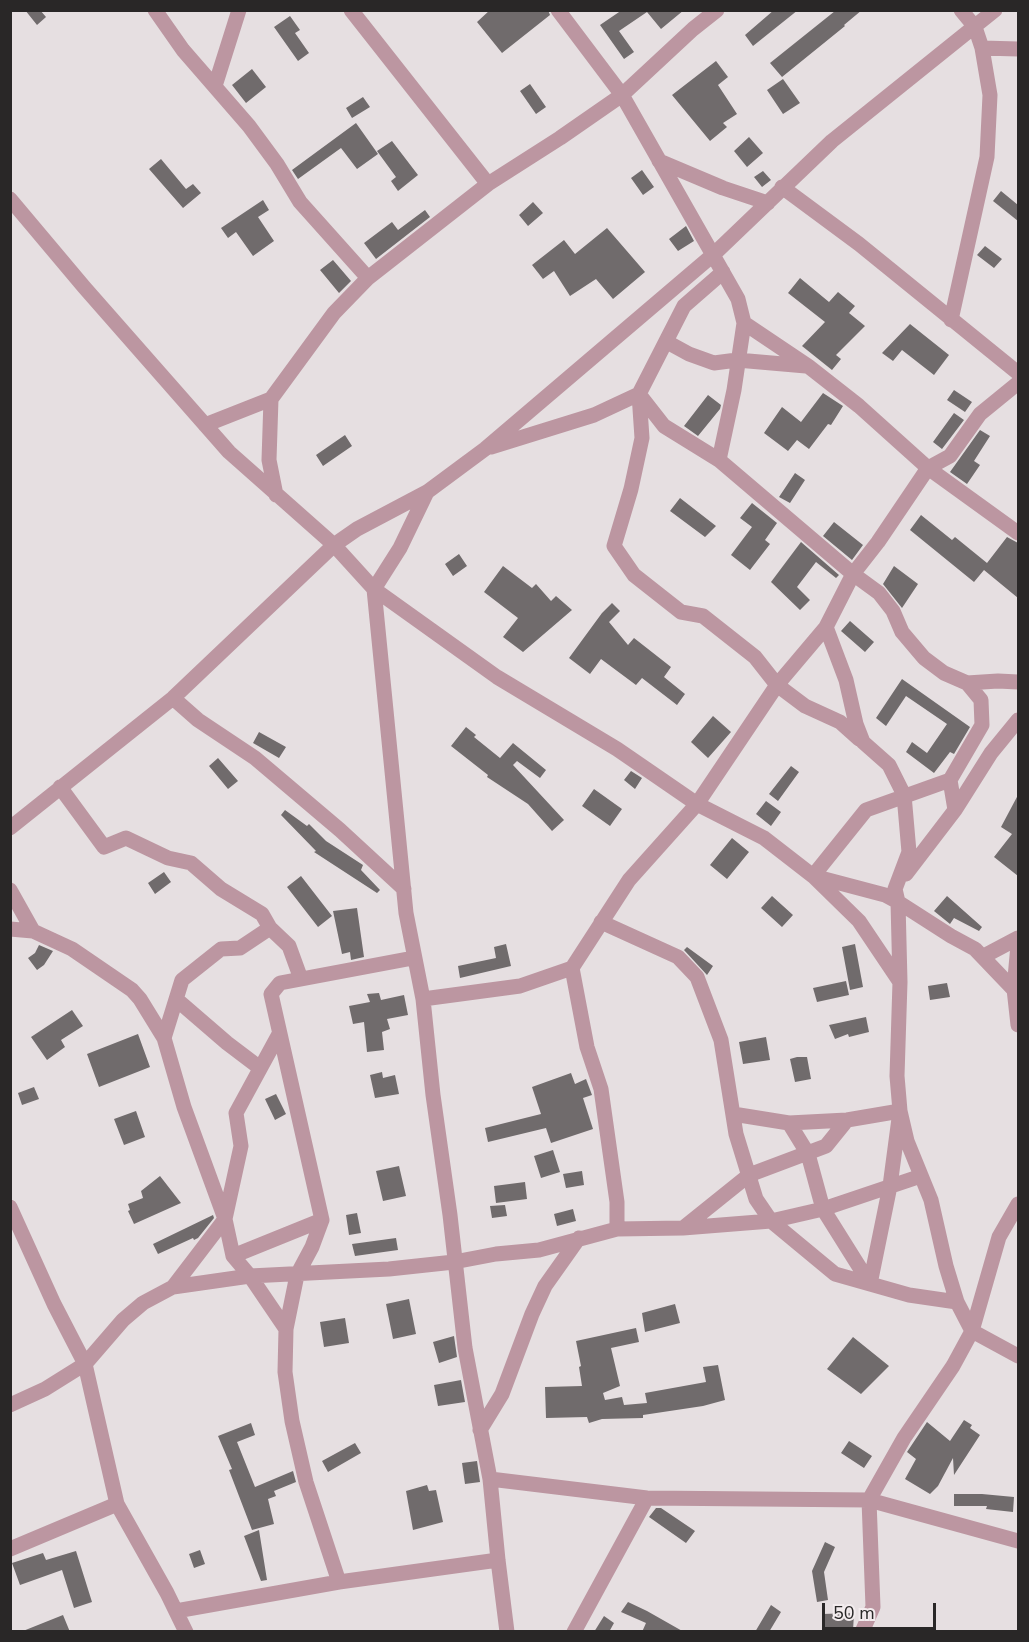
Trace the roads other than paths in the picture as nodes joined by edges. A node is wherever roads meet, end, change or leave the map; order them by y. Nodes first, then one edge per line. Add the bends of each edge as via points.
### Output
1 (155, 10) edge
2 (239, 10) edge
3 (351, 10) edge
4 (558, 10) edge
5 (717, 10) edge
6 (961, 10) edge
7 (995, 10) edge
8 (975, 27) junction
9 (982, 48) junction
10 (1018, 49) edge
11 (215, 86) junction
12 (622, 94) junction
13 (659, 161) junction
14 (488, 184) junction
15 (782, 187) junction
16 (10, 199) edge
17 (768, 203) junction
18 (714, 254) junction
19 (723, 272) junction
20 (368, 278) junction
21 (951, 320) junction
22 (744, 323) junction
23 (667, 342) junction
24 (737, 360) junction
25 (808, 366) junction
26 (1018, 373) edge
27 (1018, 383) edge
28 (639, 394) junction
29 (271, 399) junction
30 (205, 425) junction
31 (485, 449) junction
32 (719, 460) junction
33 (928, 468) junction
34 (427, 492) junction
35 (276, 495) junction
36 (1018, 533) edge
37 (334, 545) junction
38 (854, 574) junction
39 (374, 589) junction
40 (826, 627) junction
41 (1018, 682) edge
42 (967, 683) junction
43 (777, 685) junction
44 (172, 698) junction
45 (1018, 720) edge
46 (982, 725) junction
47 (863, 742) junction
48 (991, 753) junction
49 (957, 764) junction
50 (950, 780) junction
51 (60, 788) junction
52 (904, 795) junction
53 (697, 804) junction
54 (955, 810) junction
55 (10, 828) edge
56 (813, 876) junction
57 (404, 889) junction
58 (10, 890) edge
59 (897, 896) junction
60 (601, 922) junction
61 (270, 928) junction
62 (10, 929) edge
63 (33, 931) junction
64 (1018, 938) edge
65 (1018, 945) edge
66 (984, 956) junction
67 (413, 958) junction
68 (572, 968) junction
69 (301, 979) junction
70 (900, 982) junction
71 (1016, 991) edge
72 (176, 999) junction
73 (423, 999) junction
74 (1018, 1025) edge
75 (279, 1034) junction
76 (164, 1038) junction
77 (260, 1068) junction
78 (900, 1111) junction
79 (733, 1114) junction
80 (847, 1120) junction
81 (789, 1123) junction
82 (808, 1154) junction
83 (749, 1175) junction
84 (921, 1176) junction
85 (890, 1186) junction
86 (1018, 1204) edge
87 (10, 1207) edge
88 (823, 1209) junction
89 (225, 1219) junction
90 (322, 1220) junction
91 (771, 1221) junction
92 (683, 1228) junction
93 (617, 1229) junction
94 (579, 1238) junction
95 (232, 1256) junction
96 (454, 1262) junction
97 (297, 1275) junction
98 (250, 1276) junction
99 (870, 1284) junction
100 (173, 1287) junction
101 (957, 1302) junction
102 (286, 1329) junction
103 (972, 1331) junction
104 (1018, 1356) edge
105 (85, 1364) junction
106 (10, 1405) edge
107 (480, 1430) junction
108 (490, 1479) junction
109 (647, 1498) junction
110 (869, 1500) junction
111 (117, 1504) junction
112 (1018, 1541) edge
113 (10, 1549) edge
114 (498, 1560) junction
115 (339, 1582) junction
116 (176, 1611) junction
117 (186, 1632) edge
118 (507, 1632) edge
119 (574, 1632) edge
120 (862, 1632) edge

1 - 11 street
2 - 11 street
3 - 14 street
4 - 12 street
5 - 12 street
6 - 8 street
7 - 8 street
8 - 9 street
8 - 15 street via 832,141
9 - 10 street
9 - 21 street via 990,95 987,157
11 - 20 street via 249,126 300,202
12 - 13 street
12 - 14 street
13 - 17 street
13 - 18 street
14 - 20 street
15 - 17 street
15 - 21 street
16 - 30 street
17 - 18 street
18 - 19 street
18 - 31 street
19 - 22 street via 738,299
19 - 23 street via 684,306
20 - 29 street via 334,313
21 - 26 street
22 - 24 street
22 - 25 street
23 - 24 street via 714,363
23 - 28 street
24 - 25 street
24 - 32 street
25 - 33 street
27 - 33 street via 980,414 950,456
28 - 31 street via 594,415
28 - 32 street via 664,426
28 - 43 street via 642,438 614,546 634,574 681,612 703,616 755,657
29 - 30 street
29 - 35 street via 269,460
30 - 35 street
31 - 34 street
32 - 38 street
33 - 36 street
33 - 38 street
34 - 37 street
34 - 39 street via 400,548
35 - 37 street
37 - 39 street
37 - 44 street
38 - 40 street
38 - 42 street via 879,592 902,632 924,658
39 - 53 street via 497,677 617,749
39 - 57 street
40 - 43 street
40 - 47 street
41 - 42 street
42 - 46 street via 981,700
43 - 47 street via 805,706 840,722
43 - 53 street
44 - 51 street
44 - 57 street via 255,758
45 - 48 street
46 - 48 street
46 - 49 street
47 - 52 street via 889,765
48 - 49 street
48 - 54 street
49 - 50 street
50 - 52 street
50 - 54 street
51 - 55 street
51 - 61 street via 104,847 126,838 168,858 191,863 262,914
52 - 56 street via 866,810
52 - 59 street via 909,852
53 - 56 street via 764,838
53 - 60 street via 629,880
54 - 59 street
56 - 59 street
56 - 70 street via 859,921
57 - 67 street
58 - 63 street
59 - 66 street
59 - 70 street
60 - 68 street
60 - 79 street via 678,957 697,977 721,1040
61 - 69 street via 289,946
61 - 72 street via 240,948 221,949 182,980
62 - 63 street
63 - 76 street via 72,949 132,990
64 - 66 street
65 - 71 street
66 - 71 street
67 - 69 street
67 - 73 street
68 - 73 street via 520,986
68 - 93 street via 587,1047 602,1089
69 - 75 street via 280,983 271,994
70 - 78 street
71 - 74 street
72 - 76 street
72 - 77 street
73 - 96 street
75 - 77 street
75 - 90 street
76 - 89 street via 184,1107
77 - 89 street via 236,1113 241,1146
78 - 80 street
78 - 84 street
78 - 85 street
79 - 81 street
79 - 83 street
80 - 81 street
80 - 82 street via 826,1146
81 - 82 street
82 - 83 street
82 - 88 street
83 - 91 street via 756,1199
83 - 92 street
84 - 85 street
84 - 101 street via 931,1200
85 - 88 street
85 - 99 street
86 - 103 street via 999,1237
87 - 105 street
88 - 91 street
88 - 99 street
89 - 95 street
89 - 100 street
90 - 95 street
90 - 97 street
91 - 92 street
91 - 99 street via 835,1274
92 - 93 street
93 - 94 street
94 - 96 street via 539,1250
94 - 107 street via 545,1286 502,1394
95 - 98 street
96 - 97 street
96 - 107 street
97 - 98 street
97 - 102 street
98 - 100 street
98 - 102 street
99 - 101 street
100 - 105 street via 143,1303 123,1320
101 - 103 street
102 - 115 street via 285,1372 292,1421 306,1482
103 - 104 street
103 - 110 street
105 - 106 street
105 - 111 street
107 - 108 street
108 - 109 street
108 - 114 street
109 - 110 street
109 - 119 street
110 - 112 street
110 - 120 street via 873,1607
111 - 113 street
111 - 116 street
114 - 115 street
114 - 118 street
115 - 116 street
116 - 117 street

